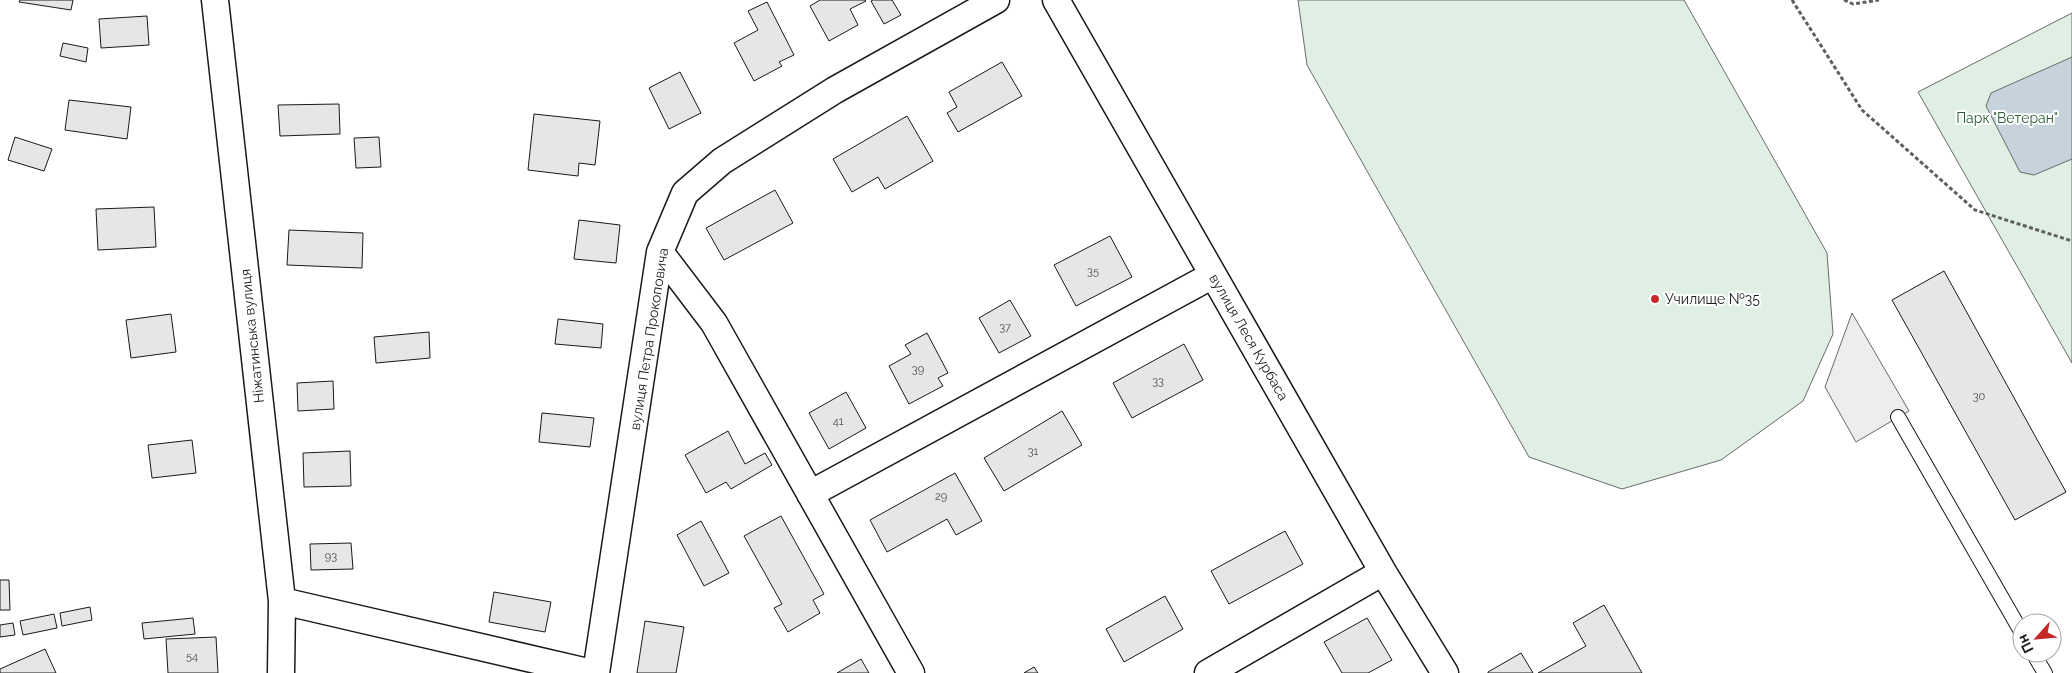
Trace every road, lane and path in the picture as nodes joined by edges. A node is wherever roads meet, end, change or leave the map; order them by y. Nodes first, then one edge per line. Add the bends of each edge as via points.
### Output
1 (215, 0) edge
2 (996, 0) edge
3 (1056, 0) edge
4 (1792, 0) edge
5 (1844, 0) edge
6 (1879, 0) edge
7 (2072, 241) edge
8 (660, 252) junction
9 (1213, 275) junction
10 (1898, 418) dead end
11 (810, 494) junction
12 (1383, 572) junction
13 (282, 601) junction
14 (2012, 616) edge
15 (281, 673) edge
16 (594, 673) edge
17 (912, 673) edge
18 (1208, 673) edge
19 (1445, 673) edge

1 - 13 street, Ніжатинська вулиця
2 - 8 street, вулиця Петра Прокоповича via 835,90 722,161 685,193
3 - 9 street, вулиця Леся Курбаса
4 - 7 path via 1862,110 1974,210
5 - 6 path via 1853,4
8 - 11 street via 714,323
8 - 16 street, вулиця Петра Прокоповича
9 - 11 street
9 - 12 street, вулиця Леся Курбаса
10 - 14 lane
11 - 17 street
12 - 18 street
12 - 19 street, вулиця Леся Курбаса
13 - 15 street, Ніжатинська вулиця
13 - 16 street

